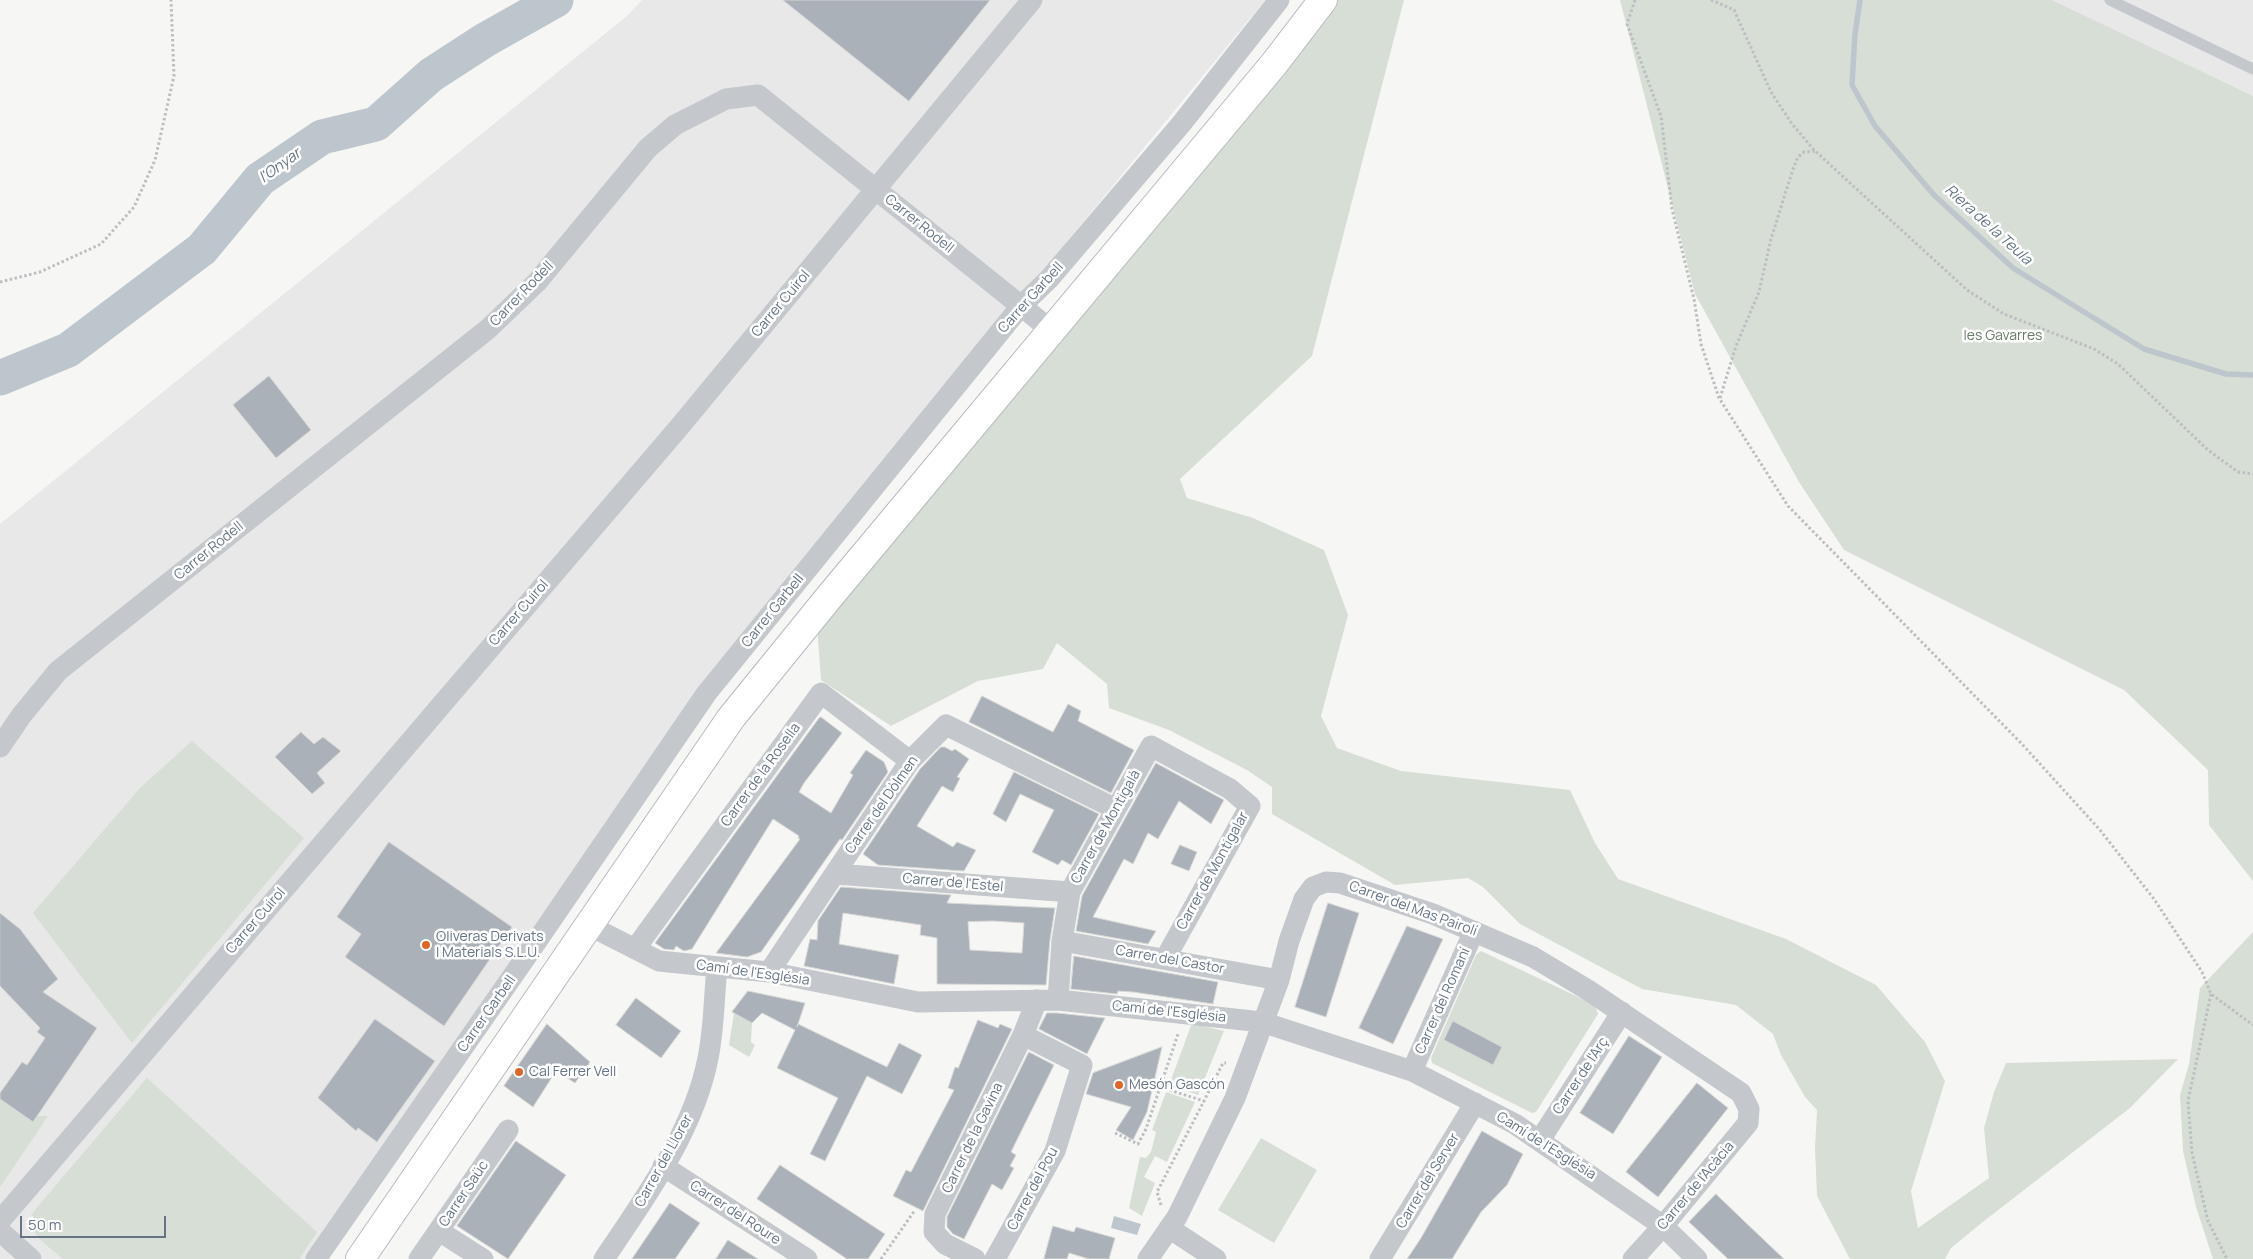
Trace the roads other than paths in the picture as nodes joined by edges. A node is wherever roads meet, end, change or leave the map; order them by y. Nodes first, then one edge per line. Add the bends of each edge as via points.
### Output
1 (1032, 0) edge
2 (1279, 0) edge
3 (1323, 0) edge
4 (2110, 0) edge
5 (2253, 69) edge
6 (876, 190) junction
7 (1021, 306) junction
8 (1051, 330) junction
9 (1151, 746) joint
10 (0, 747) edge
11 (910, 761) junction
12 (1116, 809) junction
13 (836, 874) junction
14 (1070, 892) junction
15 (588, 925) junction
16 (1474, 931) junction
17 (1062, 941) junction
18 (636, 949) junction
19 (1164, 959) junction
20 (717, 967) junction
21 (769, 972) junction
22 (1279, 980) junction
23 (1048, 1000) junction
24 (1622, 1012) junction
25 (1262, 1022) junction
26 (1023, 1035) junction
27 (1412, 1071) junction
28 (1475, 1103) junction
29 (1749, 1109) joint
30 (508, 1130) dead end
31 (1540, 1140) junction
32 (662, 1166) junction
33 (0, 1221) edge
34 (1173, 1222) junction
35 (1663, 1226) junction
36 (0, 1231) edge
37 (439, 1231) junction
38 (31, 1259) edge
39 (316, 1259) edge
40 (360, 1259) edge
41 (419, 1259) edge
42 (483, 1259) edge
43 (604, 1259) edge
44 (807, 1259) edge
45 (975, 1259) edge
46 (995, 1259) edge
47 (1148, 1259) edge
48 (1216, 1259) edge
49 (1380, 1259) edge
50 (1633, 1259) edge
51 (1696, 1259) edge

1 - 6 street, Carrer Cuirol
2 - 7 street, Carrer Garbell via 1182,122 1049,279
3 - 8 main road via 1274,64
4 - 5 lane
6 - 7 street, Carrer Rodell
6 - 10 street, Carrer Rodell via 758,95 726,99 675,125 648,148 537,282 488,329 58,671
6 - 33 street, Carrer Cuirol via 674,432
7 - 8 street, Carrer Rodell
7 - 39 street, Carrer Garbell via 706,694
8 - 15 main road via 731,718
9 - 12 street, Carrer de Montigalà
9 - 19 street, Carrer de Montigalar via 1230,789 1250,806
11 - 12 street, Carrer del Dòlmen via 946,725
11 - 13 street, Carrer del Dòlmen
11 - 18 street, Carrer de la Rosella via 821,693
12 - 14 street, Carrer de Montigalà
13 - 14 street, Carrer de l'Estel
13 - 21 street, Carrer del Dòlmen
14 - 17 street, Carrer de Montigalà
15 - 18 street, Camí de l'Església
15 - 40 main road
16 - 22 street, Carrer del Mas Pairolí via 1373,893 1326,882 1313,887 1304,899
16 - 24 street, Carrer del Mas Pairolí via 1533,957
16 - 27 street, Carrer del Romaní
17 - 19 street, Carrer del Castor
17 - 23 street, Carrer de Montigalà
18 - 20 street, Camí de l'Església via 659,961
19 - 22 street, Carrer del Castor
20 - 21 street, Camí de l'Església
20 - 32 street, Carrer del Llorer via 708,1058 691,1115
21 - 23 street, Camí de l'Església via 918,1002
22 - 25 street, Carrer del Mas Pairolí
23 - 25 street, Camí de l'Església
23 - 26 street, Carrer de la Gavina
24 - 29 street, Carrer del Mas Pairolí via 1741,1093
24 - 31 street, Carrer de l'Arç
25 - 27 street, Camí de l'Església
25 - 34 street, Carrer del Mas Pairolí via 1235,1098
26 - 45 street, Carrer de la Gavina via 935,1214 934,1232 945,1244
26 - 46 street, Carrer del Pou via 1082,1065 1055,1151
27 - 28 street, Camí de l'Església
28 - 31 street, Camí de l'Església
28 - 49 street, Carrer del Server
29 - 35 street, Carrer de l'Acàcia via 1748,1123
30 - 37 street, Carrer Saüc
31 - 35 street, Camí de l'Església
32 - 43 street, Carrer del Llorer via 642,1203
32 - 44 street, Carrer del Roure
34 - 47 street, Carrer del Mas Pairolí
34 - 48 street
35 - 50 street, Carrer de l'Acàcia
35 - 51 street, Camí de l'Església
36 - 38 street
37 - 41 street, Carrer Saüc
37 - 42 street

